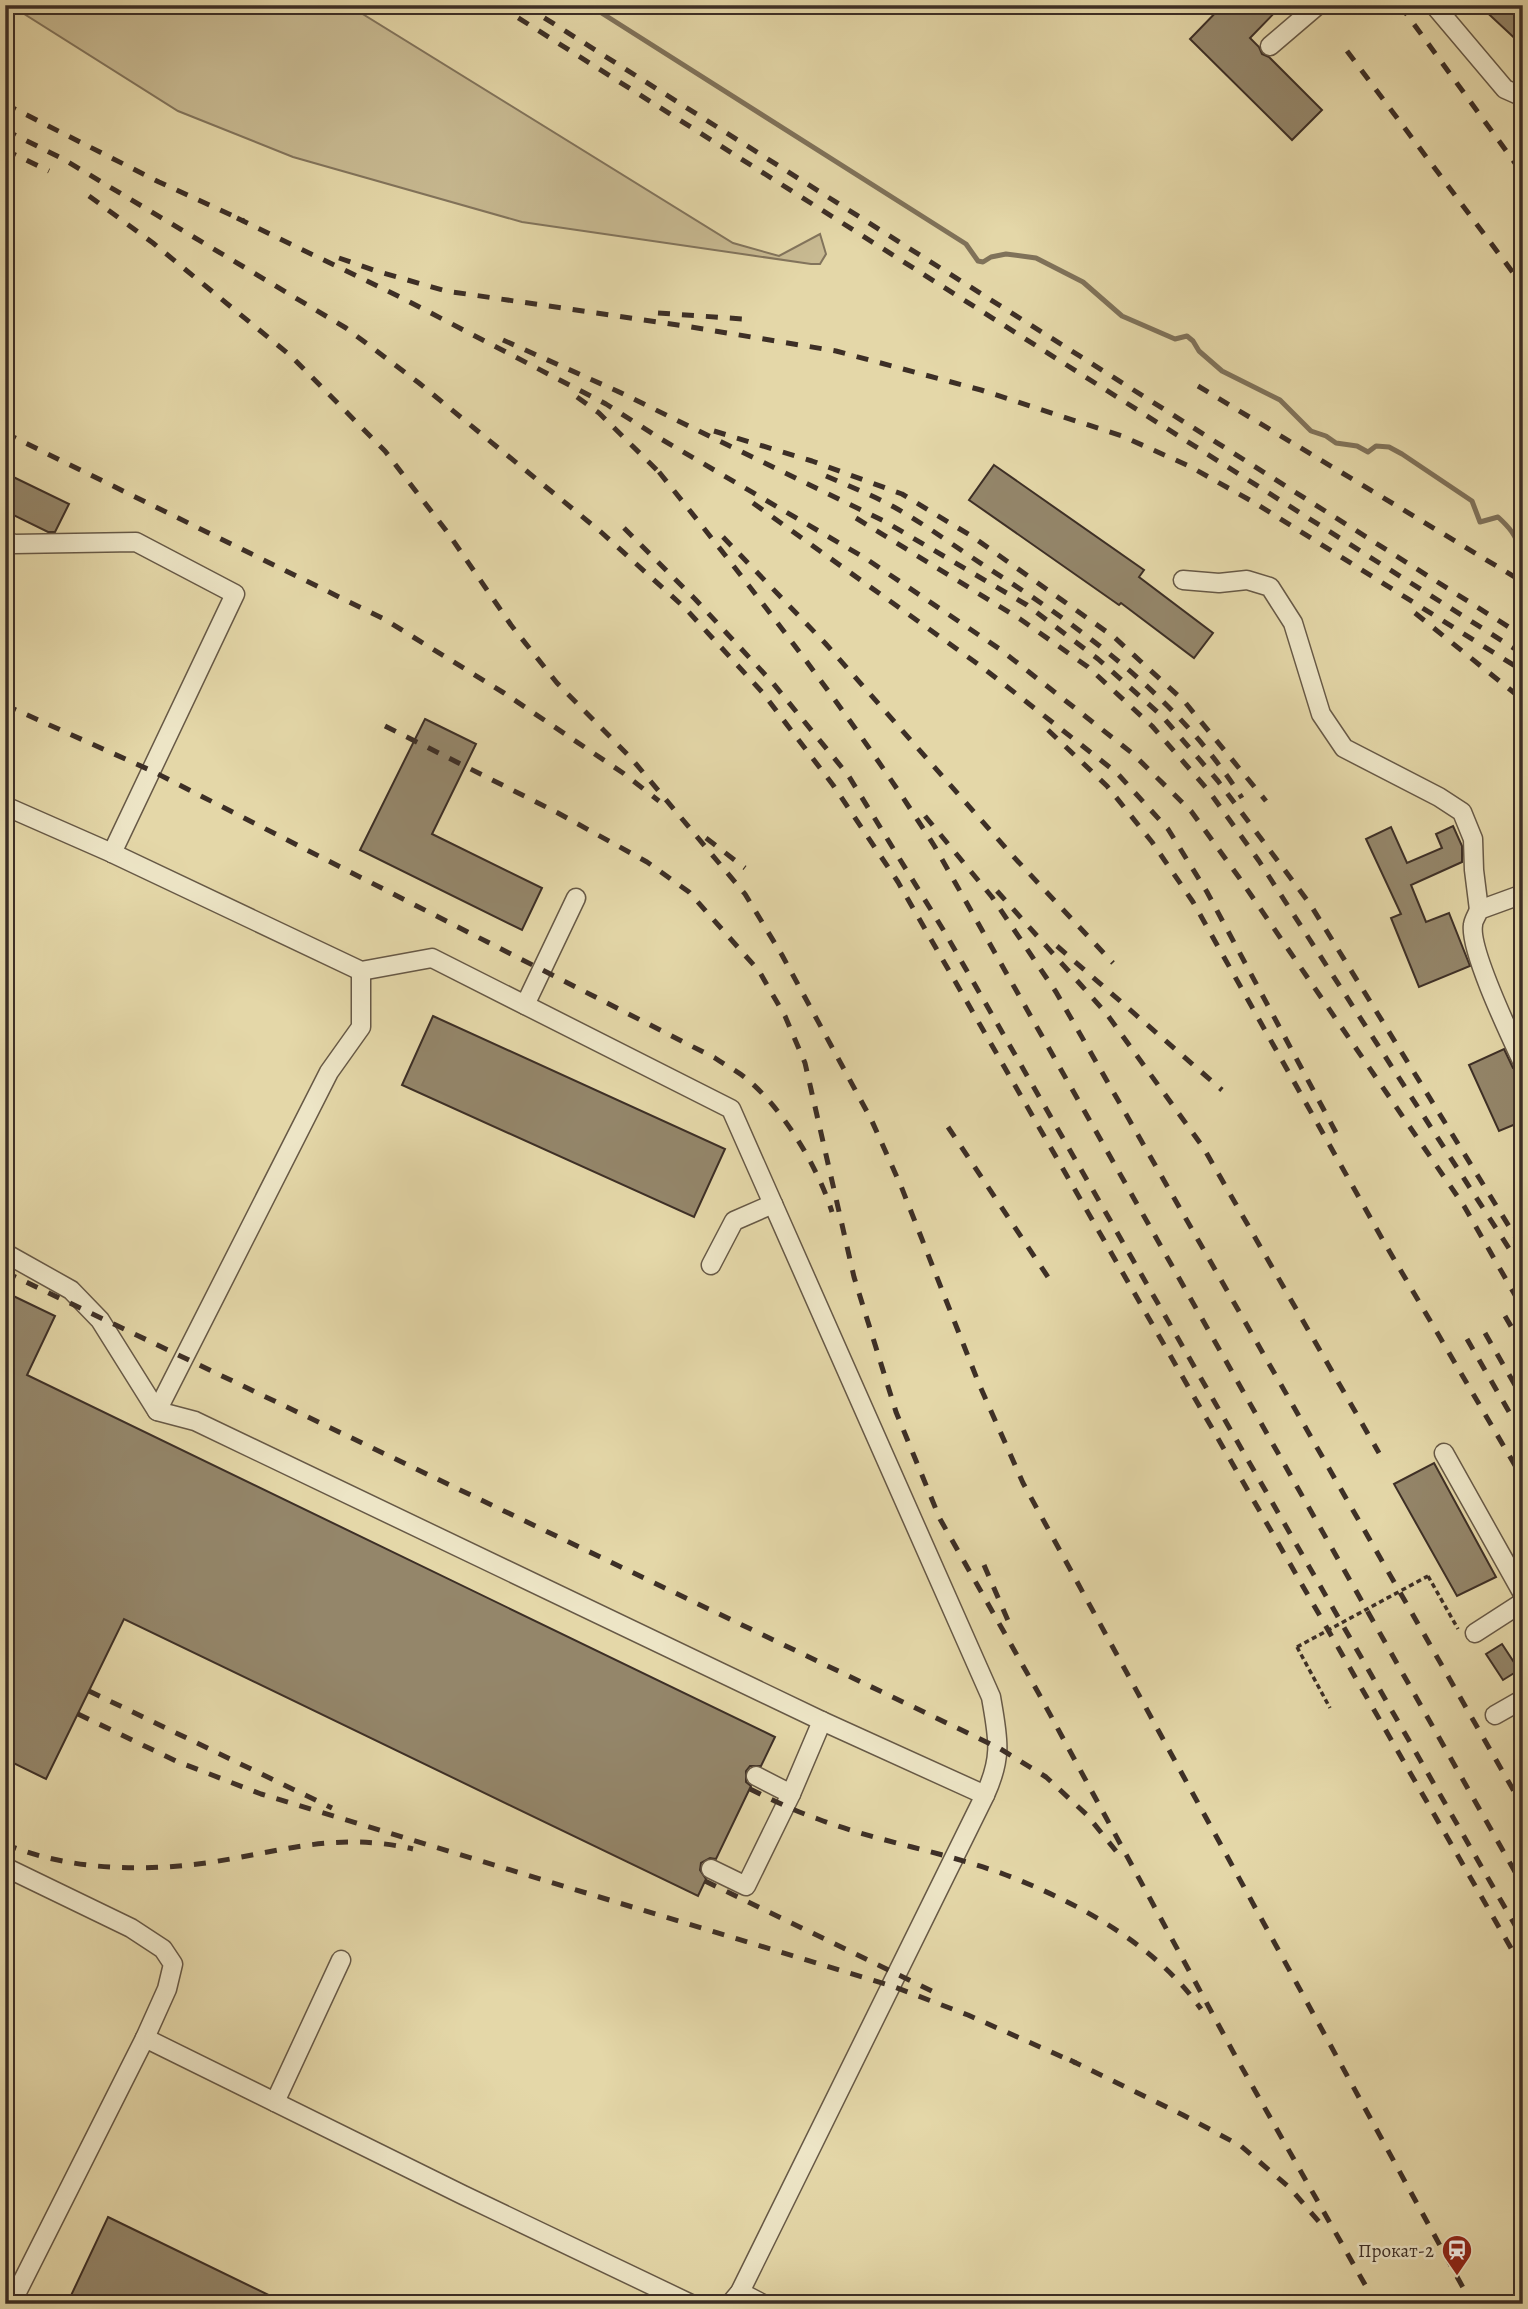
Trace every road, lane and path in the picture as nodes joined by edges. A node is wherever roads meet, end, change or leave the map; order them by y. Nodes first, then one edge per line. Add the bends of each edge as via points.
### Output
1 (1318, 5) edge
2 (1434, 5) edge
3 (1270, 46) dead end
4 (1523, 97) edge
5 (5, 540) edge
6 (1183, 580) dead end
7 (5, 806) edge
8 (113, 853) junction
9 (1523, 894) edge
10 (576, 898) dead end
11 (1479, 910) junction
12 (361, 971) junction
13 (525, 1005) junction
14 (1523, 1063) edge
15 (773, 1204) junction
16 (5, 1253) edge
17 (711, 1265) dead end
18 (157, 1411) junction
19 (1444, 1453) dead end
20 (1523, 1594) edge
21 (1523, 1602) edge
22 (1467, 1631) joint
23 (1523, 1699) edge
24 (1330, 1708) dead end
25 (1495, 1715) dead end
26 (822, 1721) junction
27 (756, 1776) dead end
28 (791, 1794) junction
29 (985, 1796) junction
30 (5, 1867) edge
31 (711, 1870) dead end
32 (341, 1960) dead end
33 (145, 2038) junction
34 (275, 2102) junction
35 (735, 2298) edge
36 (11, 2304) edge
37 (691, 2304) edge
38 (763, 2304) edge

1 - 3 street
2 - 4 street via 1505,89
5 - 8 street via 14,544 136,542 235,594
6 - 11 street via 1247,580 1270,587 1293,623 1321,714 1344,748 1462,812 1473,839
7 - 8 street
8 - 12 street
9 - 11 street
10 - 13 street
11 - 14 street via 1472,925 1477,950
12 - 13 street via 432,958
12 - 18 street via 362,1027 329,1072
13 - 15 street via 732,1108
15 - 17 street via 734,1221
15 - 29 street via 991,1697 999,1748
16 - 18 street via 71,1290 100,1320
18 - 26 street via 195,1421
19 - 20 street
21 - 22 street
22 - 24 path, bridge via 1428,1576 1297,1647
23 - 25 street
26 - 28 street
26 - 29 street
27 - 28 street
28 - 31 street via 746,1886
29 - 35 street
30 - 33 street via 131,1928 163,1949 173,1964
32 - 34 street
33 - 34 street
33 - 36 street
34 - 37 street
35 - 38 street

